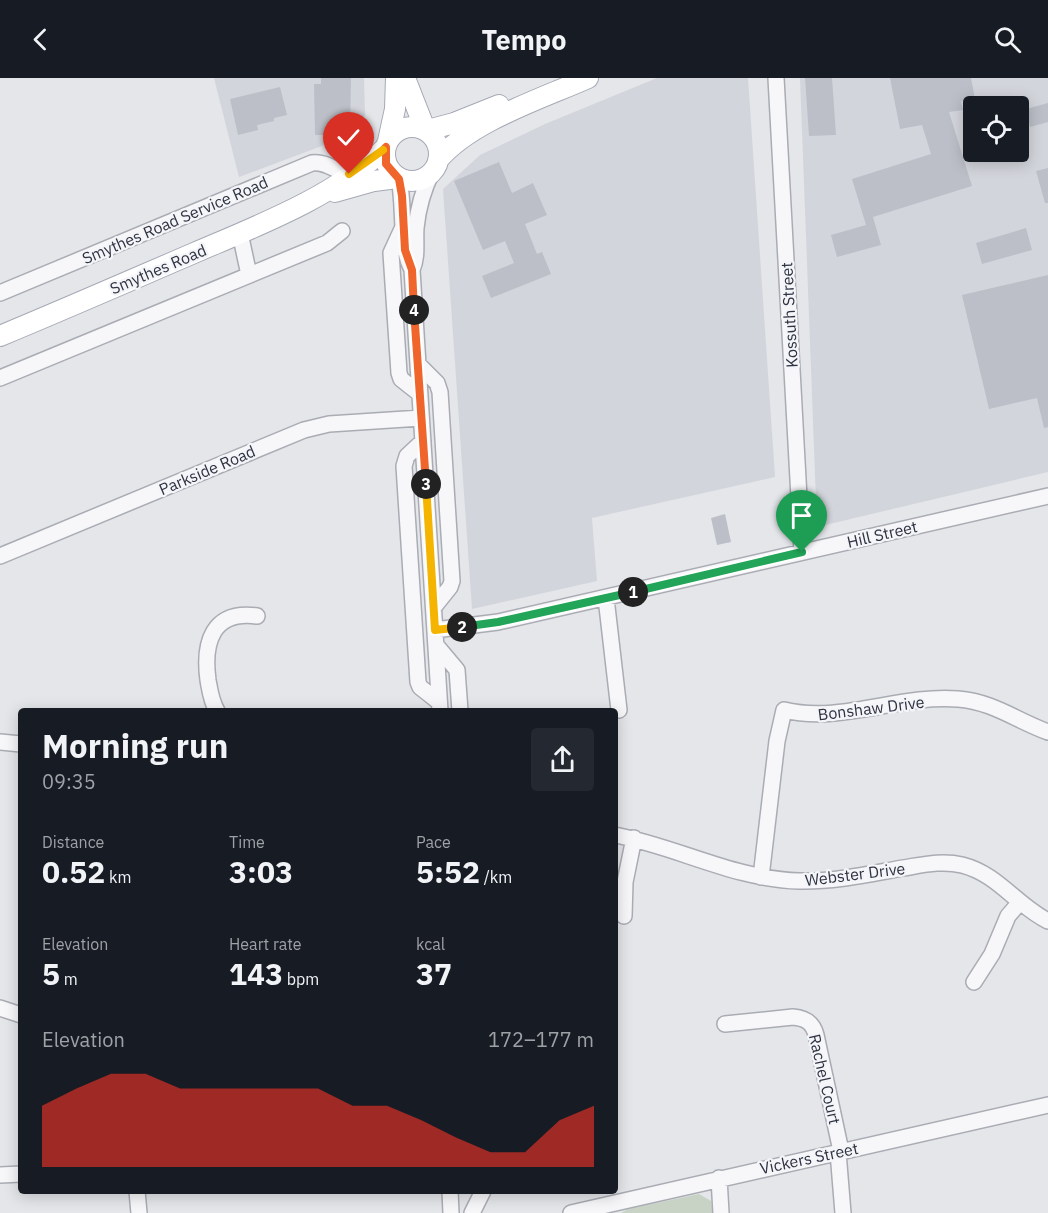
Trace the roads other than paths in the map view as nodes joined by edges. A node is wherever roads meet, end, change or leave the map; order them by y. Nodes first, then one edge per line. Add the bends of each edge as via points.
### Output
1 (396, 78) edge
2 (405, 78) edge
3 (559, 78) edge
4 (588, 78) edge
5 (776, 78) edge
6 (426, 130) junction
7 (387, 144) junction
8 (435, 166) junction
9 (351, 174) junction
10 (398, 178) junction
11 (315, 197) junction
12 (404, 224) junction
13 (342, 231) dead end
14 (240, 233) junction
15 (412, 270) junction
16 (249, 275) junction
17 (0, 293) edge
18 (0, 336) edge
19 (418, 364) junction
20 (0, 378) edge
21 (420, 394) junction
22 (421, 418) junction
23 (423, 441) junction
24 (1048, 496) edge
25 (802, 552) junction
26 (0, 556) edge
27 (606, 598) junction
28 (434, 607) junction
29 (257, 616) dead end
30 (435, 638) junction
31 (440, 707) edge
32 (216, 708) edge
33 (460, 708) edge
34 (619, 710) dead end
35 (1048, 732) edge
36 (0, 742) edge
37 (18, 744) edge
38 (618, 835) edge
39 (634, 838) junction
40 (761, 877) junction
41 (1020, 902) junction
42 (624, 916) dead end
43 (1048, 921) edge
44 (974, 982) dead end
45 (0, 1008) edge
46 (18, 1014) edge
47 (725, 1024) dead end
48 (1048, 1105) edge
49 (839, 1151) junction
50 (18, 1174) edge
51 (0, 1175) edge
52 (718, 1178) junction
53 (137, 1194) edge
54 (450, 1194) edge
55 (470, 1194) edge
56 (482, 1194) edge
57 (607, 1209) edge
58 (139, 1213) edge
59 (451, 1213) edge
60 (472, 1213) edge
61 (571, 1213) edge
62 (721, 1213) edge
63 (843, 1213) edge

1 - 7 main road via 395,109
2 - 6 main road
3 - 6 main road via 480,113
4 - 8 main road via 482,127 457,143
5 - 25 street, Kossuth Street
6 - 7 main road via 406,127
6 - 8 main road via 436,141
7 - 9 main road, Smythes Road
7 - 10 main road via 386,164
8 - 10 main road via 416,181
8 - 15 street via 419,206
9 - 11 main road, Smythes Road
9 - 17 street, Smythes Road Service Road via 312,163
10 - 11 main road, Smythes Road
10 - 12 street
11 - 14 main road, Smythes Road
12 - 15 street via 405,250
12 - 21 street via 391,250 399,373
13 - 16 street via 331,242
14 - 16 street
14 - 18 main road, Smythes Road
15 - 19 street
16 - 20 street
19 - 21 street
19 - 28 street via 437,383 440,392 452,581
21 - 22 street
22 - 23 street
22 - 26 street, Parkside Road via 329,424 304,430
23 - 28 street
23 - 31 street via 404,461 418,682
24 - 25 street, Hill Street
25 - 27 street, Hill Street
27 - 30 street, Hill Street
27 - 34 street
28 - 30 street
29 - 32 street via 230,618 209,638 206,668
30 - 31 street
30 - 33 street via 457,670
35 - 40 street, Bonshaw Drive via 996,706 955,699 813,715 784,710
36 - 37 street
38 - 39 street, Webster Drive
39 - 40 street, Webster Drive via 726,870
39 - 42 street via 625,882
40 - 41 street, Webster Drive via 818,881 950,863 986,874
41 - 43 street, Webster Drive
41 - 44 street via 1008,916 992,954
45 - 46 street
47 - 49 street, Rachel Court via 794,1017 811,1023
48 - 49 street, Vickers Street
49 - 52 street, Vickers Street
49 - 63 street
50 - 51 street
52 - 57 street, Vickers Street
52 - 62 street
53 - 58 street
54 - 59 street
55 - 60 street
56 - 60 street
57 - 61 street, Vickers Street

